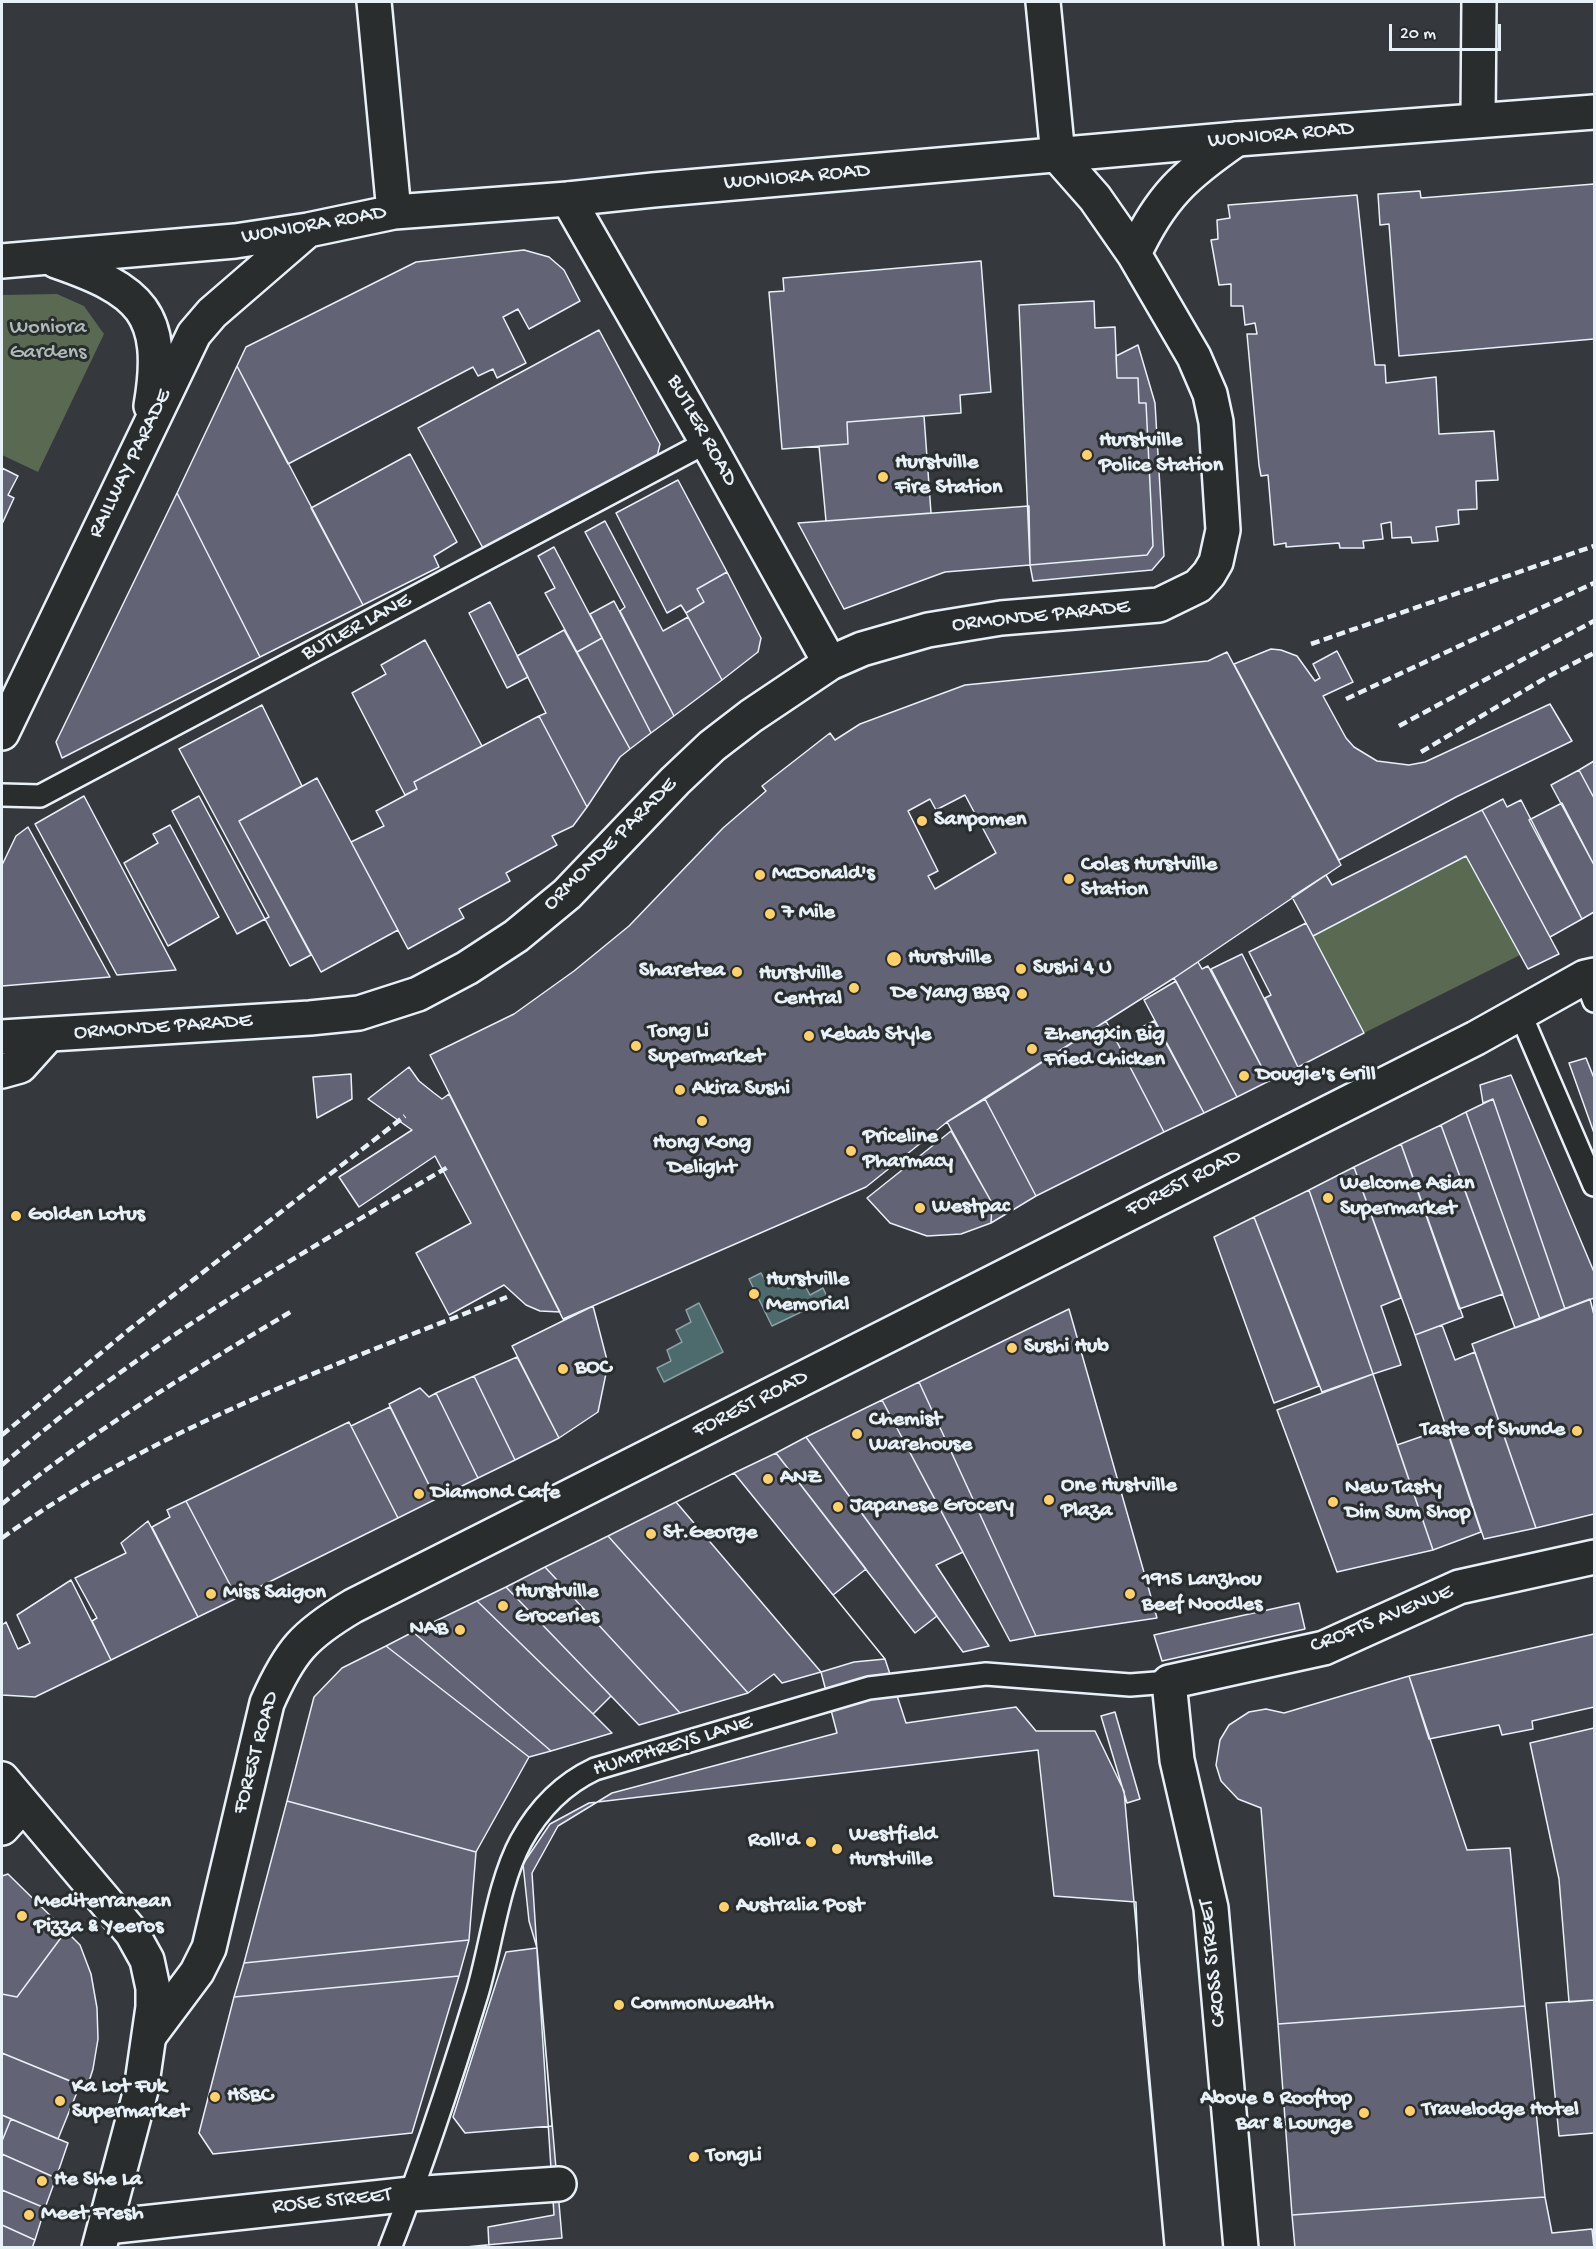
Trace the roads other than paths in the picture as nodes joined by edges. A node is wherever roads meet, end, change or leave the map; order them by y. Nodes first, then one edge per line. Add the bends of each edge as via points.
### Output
1 (374, 2) edge
2 (1043, 2) edge
3 (1479, 2) edge
4 (1594, 112) edge
5 (1478, 120) junction
6 (1237, 139) junction
7 (1058, 156) junction
8 (568, 199) junction
9 (394, 212) junction
10 (308, 231) junction
11 (1134, 254) junction
12 (46, 257) junction
13 (2, 261) edge
14 (146, 434) junction
15 (707, 441) junction
16 (830, 663) junction
17 (2, 733) edge
18 (2, 795) edge
19 (1592, 981) edge
20 (1520, 1013) junction
21 (46, 1036) junction
22 (2, 1037) edge
23 (2, 1071) edge
24 (1594, 1185) edge
25 (1594, 1557) edge
26 (1169, 1682) junction
27 (2, 1779) edge
28 (12, 1816) edge
29 (150, 2035) junction
30 (559, 2184) dead end
31 (411, 2194) junction
32 (102, 2237) edge
33 (390, 2247) edge
34 (1241, 2247) edge

1 - 9 street
2 - 7 street
3 - 5 street
4 - 5 street, WONIORA ROAD
5 - 6 street, WONIORA ROAD
6 - 7 street, WONIORA ROAD
6 - 11 street via 1180,182 1159,207
7 - 8 street, WONIORA ROAD
7 - 11 street via 1095,198
8 - 9 street, WONIORA ROAD
8 - 15 street, BUTLER ROAD
9 - 10 street, WONIORA ROAD
10 - 12 street, WONIORA ROAD
10 - 14 street, RAILWAY PARADE via 200,327
11 - 16 street, ORMONDE PARADE via 1194,357 1210,394 1216,422 1223,530 1216,562 1198,586 1159,605 1001,618 927,630
12 - 13 street, WONIORA ROAD
12 - 14 street via 110,281 142,307 156,350
14 - 17 street, RAILWAY PARADE
15 - 16 street, BUTLER ROAD
15 - 18 lane, BUTLER LANE via 40,796
16 - 21 street, ORMONDE PARADE via 712,746 567,894 525,929 467,968 423,991 358,1013
19 - 20 street, FOREST ROAD
20 - 24 lane
20 - 29 street, FOREST ROAD via 318,1627 298,1646 267,1703 209,1948 197,1972
21 - 22 street, ORMONDE PARADE
21 - 23 street via 20,1066
25 - 26 street, CROFTS AVENUE via 1459,1587 1324,1648
26 - 31 lane, HUMPHREYS LANE via 1130,1685 986,1674 869,1688 594,1769 575,1779 542,1812 513,1861 477,1993
26 - 34 street, CROSS STREET via 1177,1760 1211,1908
27 - 28 street, FOREST ROAD
28 - 29 street, FOREST ROAD via 132,1933 147,1960 153,1988
29 - 32 street, FOREST ROAD via 141,2090
30 - 31 street, ROSE STREET
31 - 32 street, ROSE STREET
31 - 33 lane, HUMPHREYS LANE

